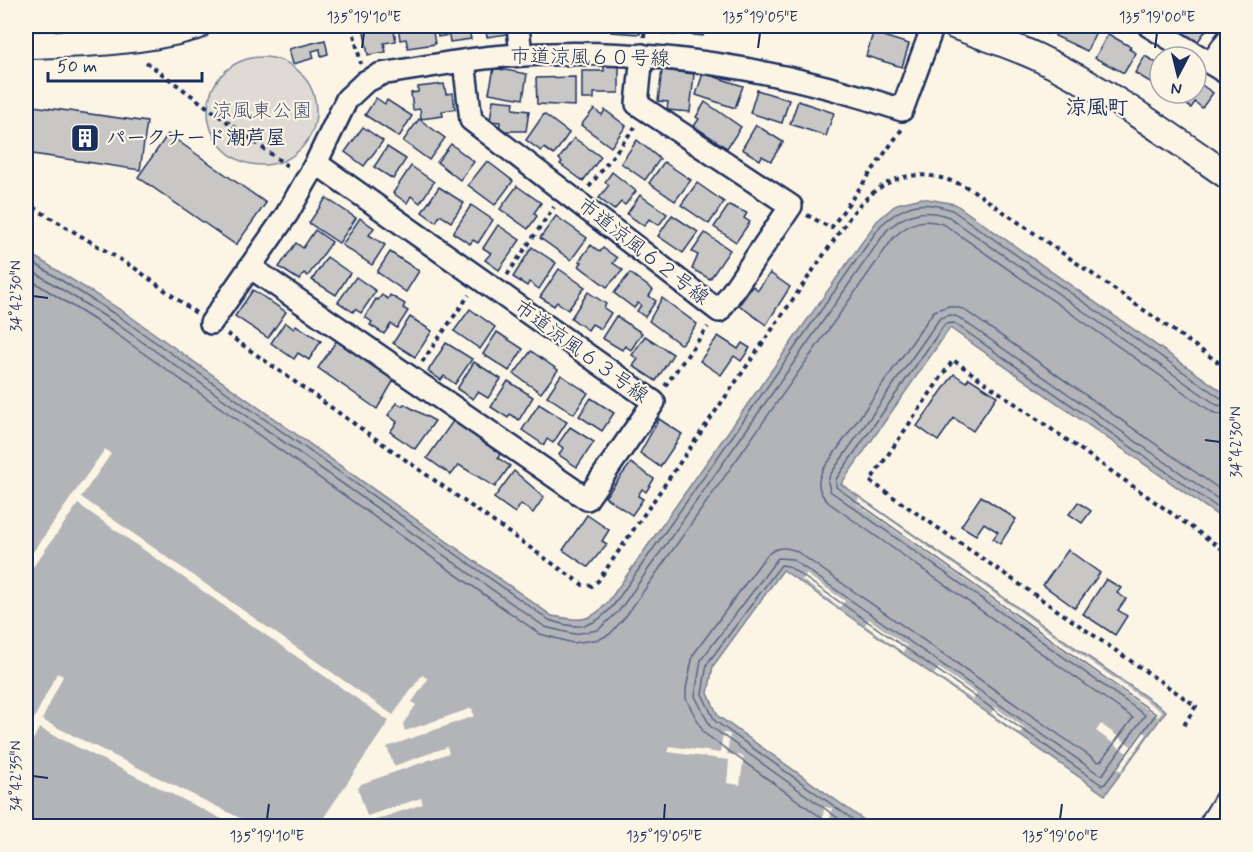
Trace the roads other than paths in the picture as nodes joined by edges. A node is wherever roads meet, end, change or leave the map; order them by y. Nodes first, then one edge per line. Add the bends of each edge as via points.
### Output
1 (196, 26) edge
2 (518, 26) edge
3 (933, 26) edge
4 (956, 26) edge
5 (1151, 26) edge
6 (1227, 39) edge
7 (26, 45) edge
8 (521, 55) junction
9 (642, 55) junction
10 (464, 61) junction
11 (1219, 68) edge
12 (311, 172) junction
13 (1227, 176) edge
14 (250, 267) junction
15 (211, 323) road end
16 (1227, 800) edge
17 (1212, 826) edge

1 - 7 street via 84,44
2 - 8 street
3 - 9 street, 市道涼風６０号線 via 902,110 793,78 718,63
4 - 13 street via 1036,57 1086,82 1145,117
5 - 11 street
6 - 11 street
8 - 9 street, 市道涼風６０号線
8 - 10 street, 市道涼風６０号線
9 - 10 street, 市道涼風６２号線 via 637,104 791,206 719,311 471,120
10 - 12 street, 市道涼風６０号線 via 381,74 365,82 341,110
12 - 14 street, 市道涼風６０号線
12 - 14 street, 市道涼風６３号線 via 488,285 654,402 587,498
14 - 15 street, 市道涼風６０号線
16 - 17 street

